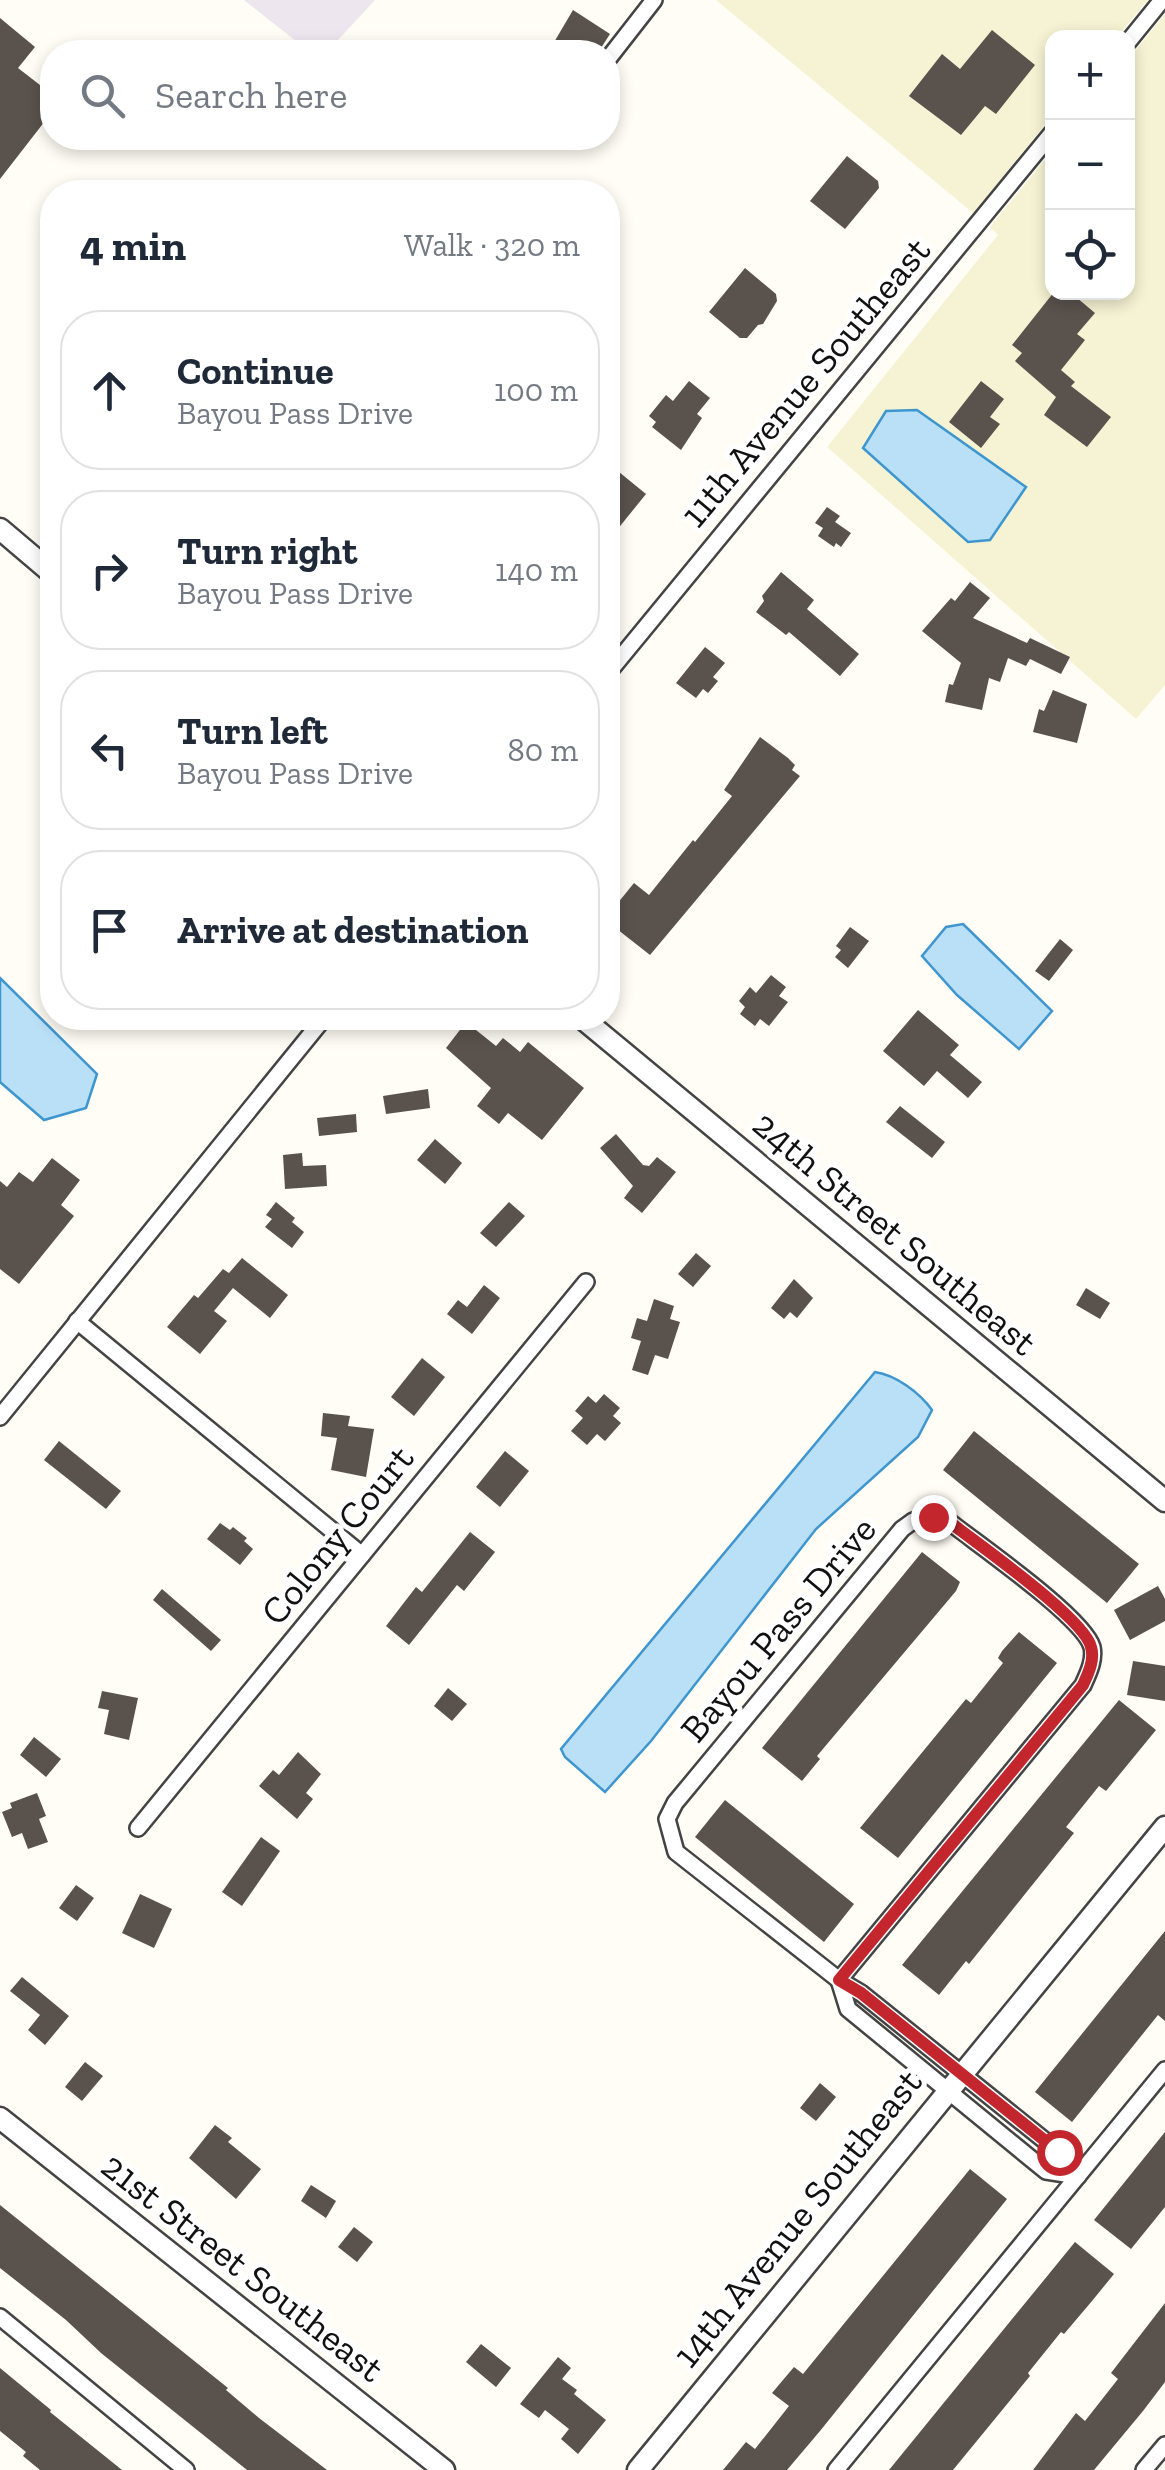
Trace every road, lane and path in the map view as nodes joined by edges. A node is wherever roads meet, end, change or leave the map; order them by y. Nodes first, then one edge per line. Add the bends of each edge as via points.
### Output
1 (654, 0) edge
2 (1162, 0) edge
3 (1135, 33) edge
4 (620, 44) edge
5 (1045, 141) edge
6 (0, 529) edge
7 (40, 564) edge
8 (620, 657) edge
9 (314, 1030) edge
10 (596, 1030) edge
11 (586, 1282) dead end
12 (78, 1322) junction
13 (0, 1417) edge
14 (1165, 1501) edge
15 (362, 1556) junction
16 (1165, 1827) edge
17 (138, 1828) dead end
18 (839, 1980) junction
19 (1165, 2070) edge
20 (954, 2082) junction
21 (0, 2118) edge
22 (1078, 2176) junction
23 (0, 2317) edge
24 (1165, 2444) edge
25 (186, 2470) edge
26 (444, 2470) edge
27 (638, 2470) edge
28 (836, 2470) edge
29 (1144, 2470) edge

1 - 4 street
2 - 3 street
5 - 8 street, 11th Avenue Southeast
6 - 7 street
9 - 12 street
10 - 14 street, 24th Street Southeast
11 - 15 street, Colony Court
12 - 13 street
12 - 15 street
15 - 17 street, Colony Court
16 - 20 street, 14th Avenue Southeast
18 - 18 street, Bayou Pass Drive via 1083,1685 1091,1667 1092,1647 1068,1616 951,1523 933,1517 902,1530 666,1819 676,1852
18 - 20 street, Bayou Pass Drive
19 - 22 street
20 - 22 street, Bayou Pass Drive via 1059,2152
20 - 22 street, Bayou Pass Drive via 1046,2172
20 - 27 street, 14th Avenue Southeast
21 - 26 street, 21st Street Southeast
22 - 28 street
23 - 25 street
24 - 29 street

